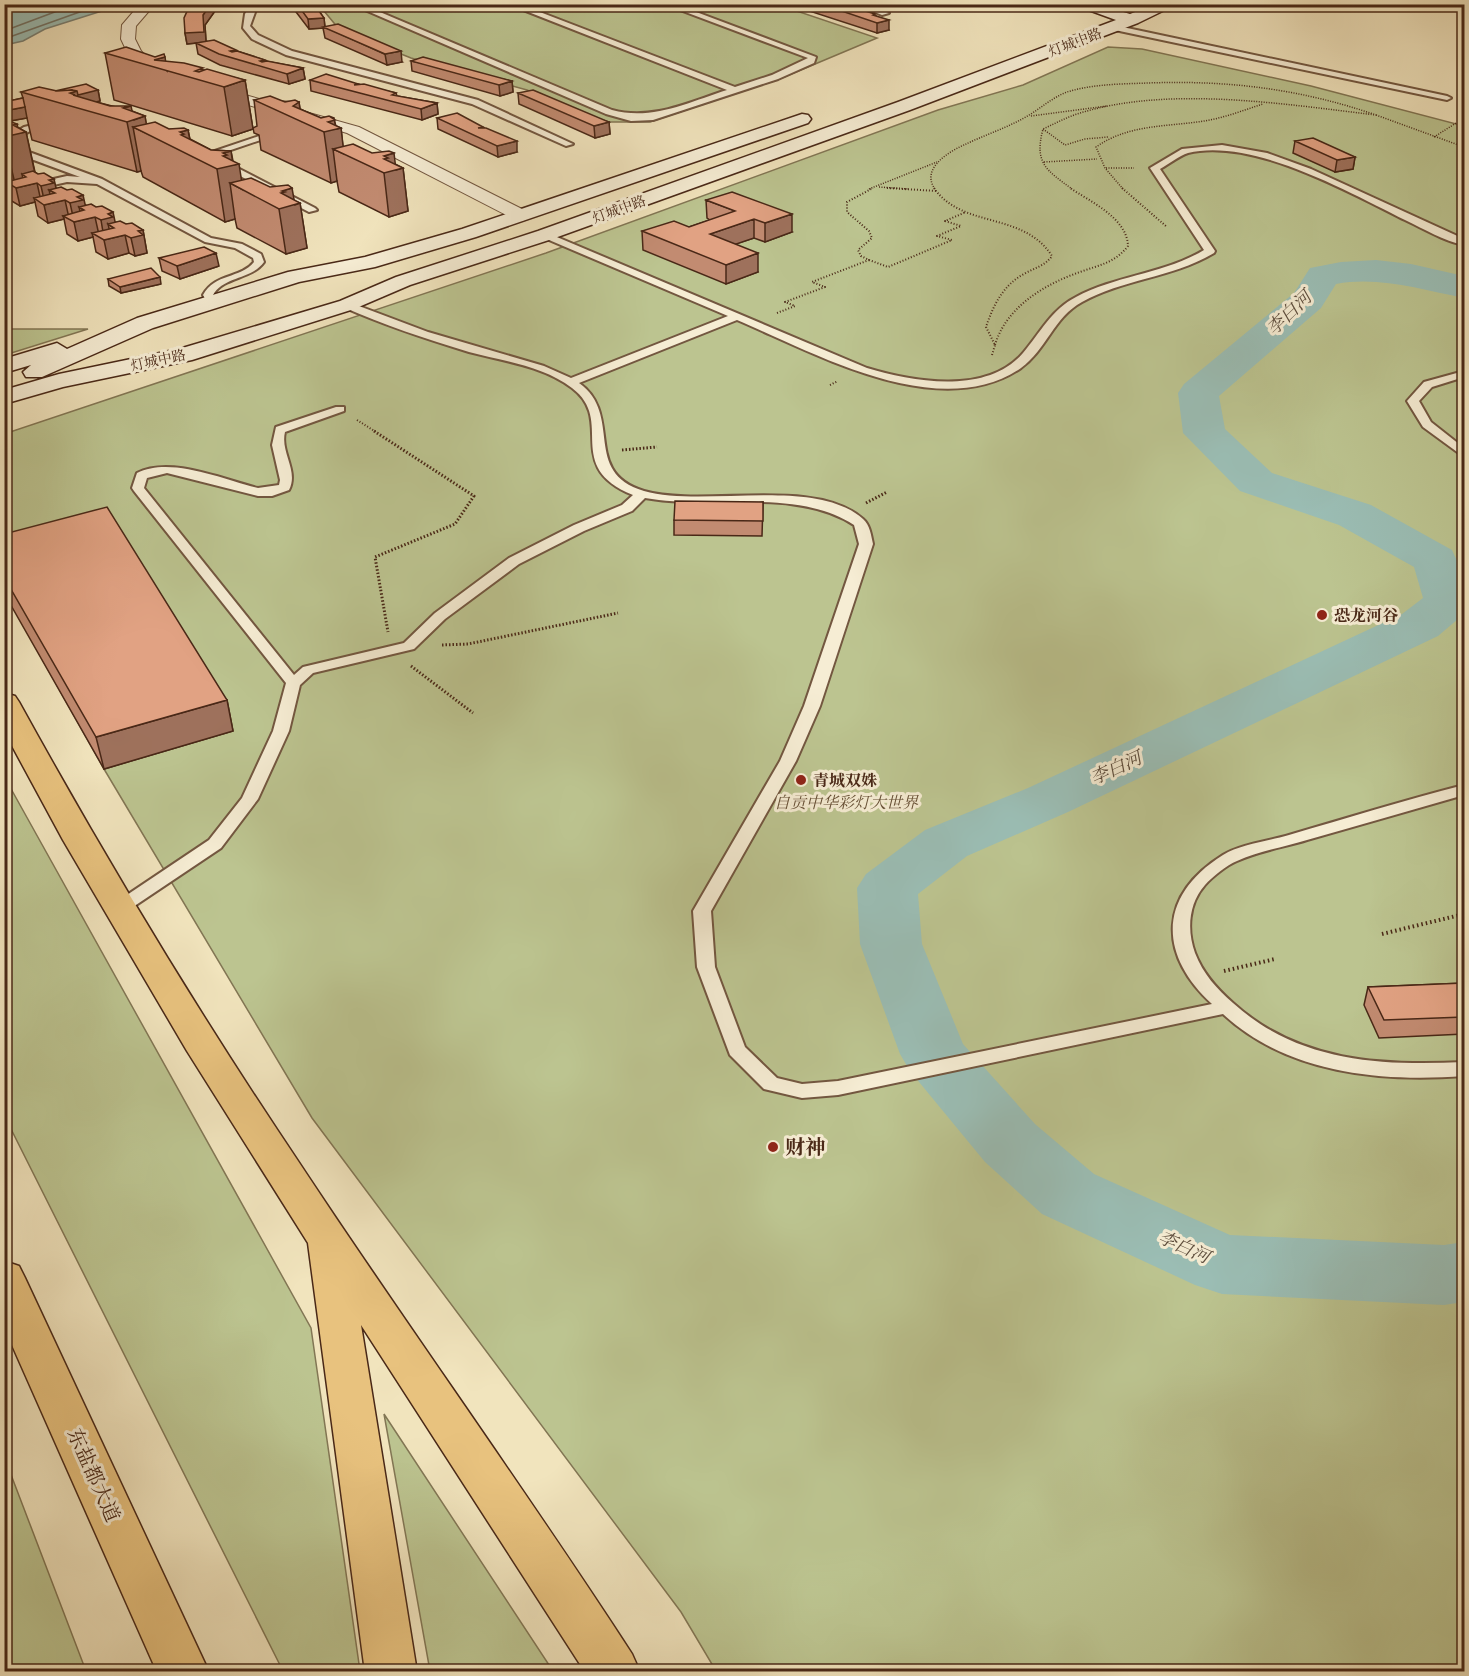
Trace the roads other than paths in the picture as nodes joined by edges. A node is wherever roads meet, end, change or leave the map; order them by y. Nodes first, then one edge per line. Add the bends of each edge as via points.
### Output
1 (148, 4) edge
2 (255, 4) edge
3 (354, 4) edge
4 (511, 4) edge
5 (667, 4) edge
6 (858, 4) edge
7 (1170, 4) edge
8 (1109, 6) edge
9 (885, 13) dead end
10 (1071, 13) edge
11 (1139, 17) junction
12 (1113, 27) junction
13 (735, 90) junction
14 (1447, 98) road end
15 (821, 112) dead end
16 (318, 120) junction
17 (63, 122) edge
18 (296, 127) dead end
19 (285, 130) dead end
20 (569, 144) dead end
21 (196, 152) edge
22 (207, 155) junction
23 (99, 181) junction
24 (4, 193) edge
25 (312, 210) dead end
26 (522, 216) junction
27 (469, 233) junction
28 (545, 235) junction
29 (1464, 242) edge
30 (503, 248) junction
31 (368, 263) junction
32 (403, 281) junction
33 (212, 302) junction
34 (347, 305) junction
35 (738, 316) junction
36 (145, 323) junction
37 (184, 356) junction
38 (4, 366) edge
39 (1464, 374) edge
40 (51, 375) junction
41 (4, 380) edge
42 (570, 382) junction
43 (4, 397) edge
44 (340, 409) road end
45 (4, 415) edge
46 (1464, 453) edge
47 (642, 494) junction
48 (293, 683) junction
49 (4, 702) edge
50 (1464, 790) edge
51 (118, 909) junction
52 (1223, 1008) junction
53 (1464, 1069) edge
54 (326, 1237) junction
55 (4, 1278) edge
56 (183, 1671) edge
57 (391, 1671) edge
58 (614, 1671) edge

1 - 16 street via 129,25 128,39 134,53 147,66 190,84
2 - 20 lane via 246,26 267,44 305,59 475,102
3 - 13 lane via 619,116 653,117
4 - 13 lane
5 - 13 lane via 812,57 811,61 775,77
6 - 9 lane
7 - 11 main road, 灯城中路
8 - 10 main road, 灯城中路
8 - 11 main road
11 - 12 main road, 灯城中路
12 - 14 lane
12 - 28 main road, 灯城中路
15 - 26 main road, 灯城中路
16 - 18 lane
16 - 26 street via 388,145
17 - 23 lane via 22,131 14,136 14,145 26,154
19 - 22 lane
21 - 22 lane
22 - 25 lane
23 - 24 lane via 67,179
23 - 33 lane via 208,240 238,246 257,256 259,262 253,270 220,282 210,290
26 - 27 main road, 灯城中路
27 - 30 main road
27 - 31 main road, 灯城中路
28 - 30 main road, 灯城中路
28 - 35 lane
29 - 35 lane via 1265,153 1202,149 1165,158 1155,168 1210,251 1173,272 1078,300 1050,321 1025,356 1005,372 955,383 891,378
30 - 32 main road, 灯城中路
31 - 32 main road
31 - 33 main road, 灯城中路 via 295,276
32 - 34 main road, 灯城中路
33 - 36 main road, 灯城中路
34 - 37 main road, 灯城中路
34 - 42 lane via 418,333 534,366
35 - 42 lane
36 - 38 main road
36 - 40 main road, 灯城中路
37 - 40 main road, 灯城中路
37 - 45 main road
39 - 46 lane via 1436,380 1413,401 1422,420
40 - 41 main road
40 - 43 main road
42 - 47 lane via 587,395 598,414 599,463 616,483
44 - 48 lane via 279,430 275,440 287,480 285,487 258,492 167,469 141,476 138,488
47 - 48 lane via 627,508 514,561 440,616 408,646 308,670
47 - 52 lane via 684,501 806,502 847,513 864,532 863,554 812,706 702,911 706,967 737,1050 771,1084 802,1091 838,1088
48 - 51 lane via 281,730 250,799 215,844
49 - 51 highway
50 - 52 lane via 1250,849 1213,867 1197,881 1183,903 1180,928 1185,953 1197,977
51 - 54 highway
52 - 53 lane via 1257,1032 1298,1052 1335,1063 1375,1070
54 - 57 highway
54 - 58 highway
55 - 56 highway, 东盐都大道

